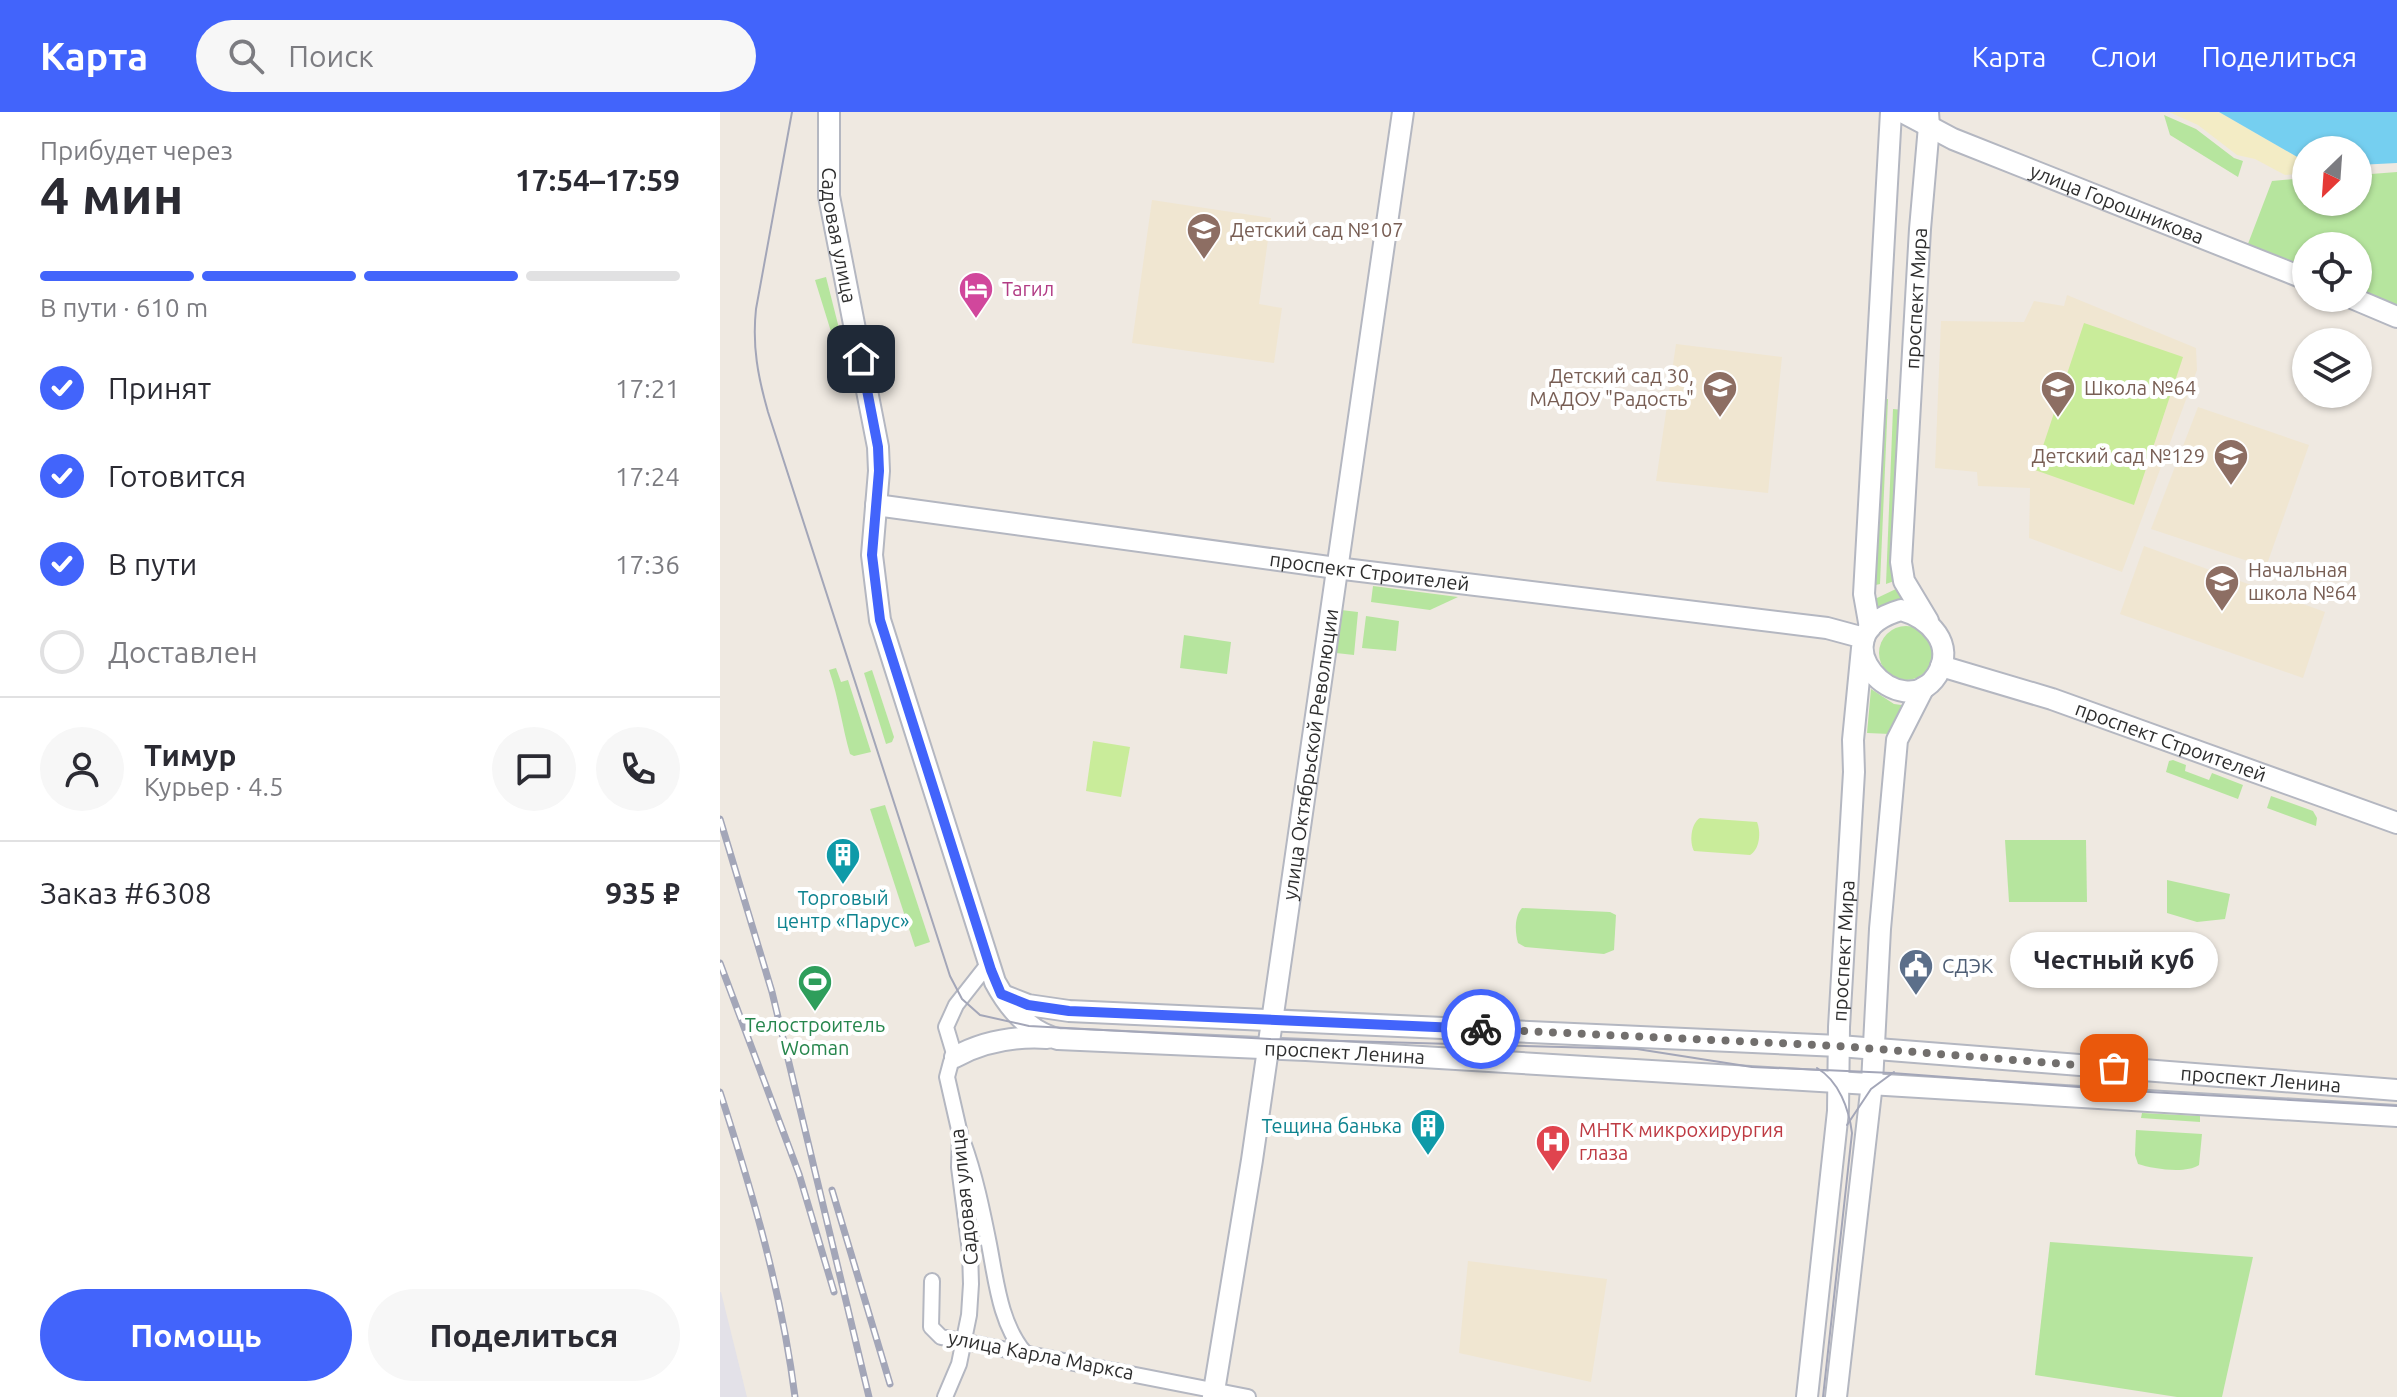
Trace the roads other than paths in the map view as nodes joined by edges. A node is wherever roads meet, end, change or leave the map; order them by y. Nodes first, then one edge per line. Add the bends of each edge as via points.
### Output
1 (829, 112) edge
2 (1403, 112) edge
3 (1891, 112) edge
4 (1902, 112) edge
5 (1929, 119) edge
6 (2292, 273) edge
7 (2372, 306) edge
8 (2397, 317) edge
9 (876, 505) junction
10 (1336, 568) junction
11 (1928, 621) junction
12 (1866, 638) junction
13 (1941, 666) junction
14 (1924, 687) junction
15 (2397, 823) edge
16 (989, 963) junction
17 (1001, 994) junction
18 (1271, 1019) junction
19 (1058, 1039) junction
20 (1839, 1046) junction
21 (1268, 1048) junction
22 (1873, 1048) junction
23 (955, 1057) junction
24 (1839, 1081) junction
25 (1872, 1083) junction
26 (2397, 1090) edge
27 (2397, 1116) edge
28 (960, 1134) junction
29 (932, 1281) dead end
30 (964, 1342) junction
31 (1025, 1353) junction
32 (1214, 1393) edge
33 (945, 1397) edge
34 (1248, 1397) edge
35 (1807, 1397) edge
36 (1836, 1397) edge

1 - 9 main road, Садовая улица via 829,196 878,447
2 - 10 main road, улица Октябрьской Революции
3 - 12 main road, проспект Мира via 1864,594
4 - 5 main road, улица Горошникова
5 - 6 main road, улица Горошникова via 1953,139
5 - 11 main road, проспект Мира via 1901,562 1904,581
7 - 8 main road
9 - 10 main road, проспект Строителей
9 - 16 main road, Садовая улица via 872,555 880,620
10 - 12 main road, проспект Строителей via 1827,628
10 - 18 main road, улица Октябрьской Революции
11 - 12 main road via 1901,610 1880,616
11 - 13 main road via 1943,650
12 - 14 main road via 1865,663 1872,675 1903,690
12 - 20 main road, проспект Мира via 1853,740
13 - 14 main road
13 - 15 main road, проспект Строителей via 2052,699
14 - 22 main road, проспект Мира via 1897,740
16 - 17 main road, Садовая улица
16 - 23 street, Садовая улица via 947,1022
17 - 18 main road, проспект Ленина via 1028,1005 1069,1011
17 - 19 main road, проспект Ленина via 1029,1026
18 - 20 main road, проспект Ленина
18 - 21 main road, улица Октябрьской Революции
19 - 21 main road, проспект Ленина
19 - 23 main road, проспект Ленина via 1011,1037
20 - 22 main road, проспект Ленина
20 - 24 main road, проспект Мира
21 - 24 main road, проспект Ленина
21 - 32 main road, улица Октябрьской Революции
22 - 25 main road, проспект Мира
22 - 26 main road, проспект Ленина
23 - 28 street, Садовая улица via 947,1077
24 - 25 main road, проспект Ленина
24 - 35 main road, проспект Мира
25 - 27 main road, проспект Ленина
25 - 36 main road, проспект Мира
28 - 30 street, Садовая улица via 971,1284
28 - 31 street via 1004,1312
29 - 30 street, улица Карла Маркса via 931,1327 941,1337
30 - 31 street, улица Карла Маркса
30 - 33 street, Садовая улица
31 - 32 street, улица Карла Маркса
32 - 34 street, улица Карла Маркса

